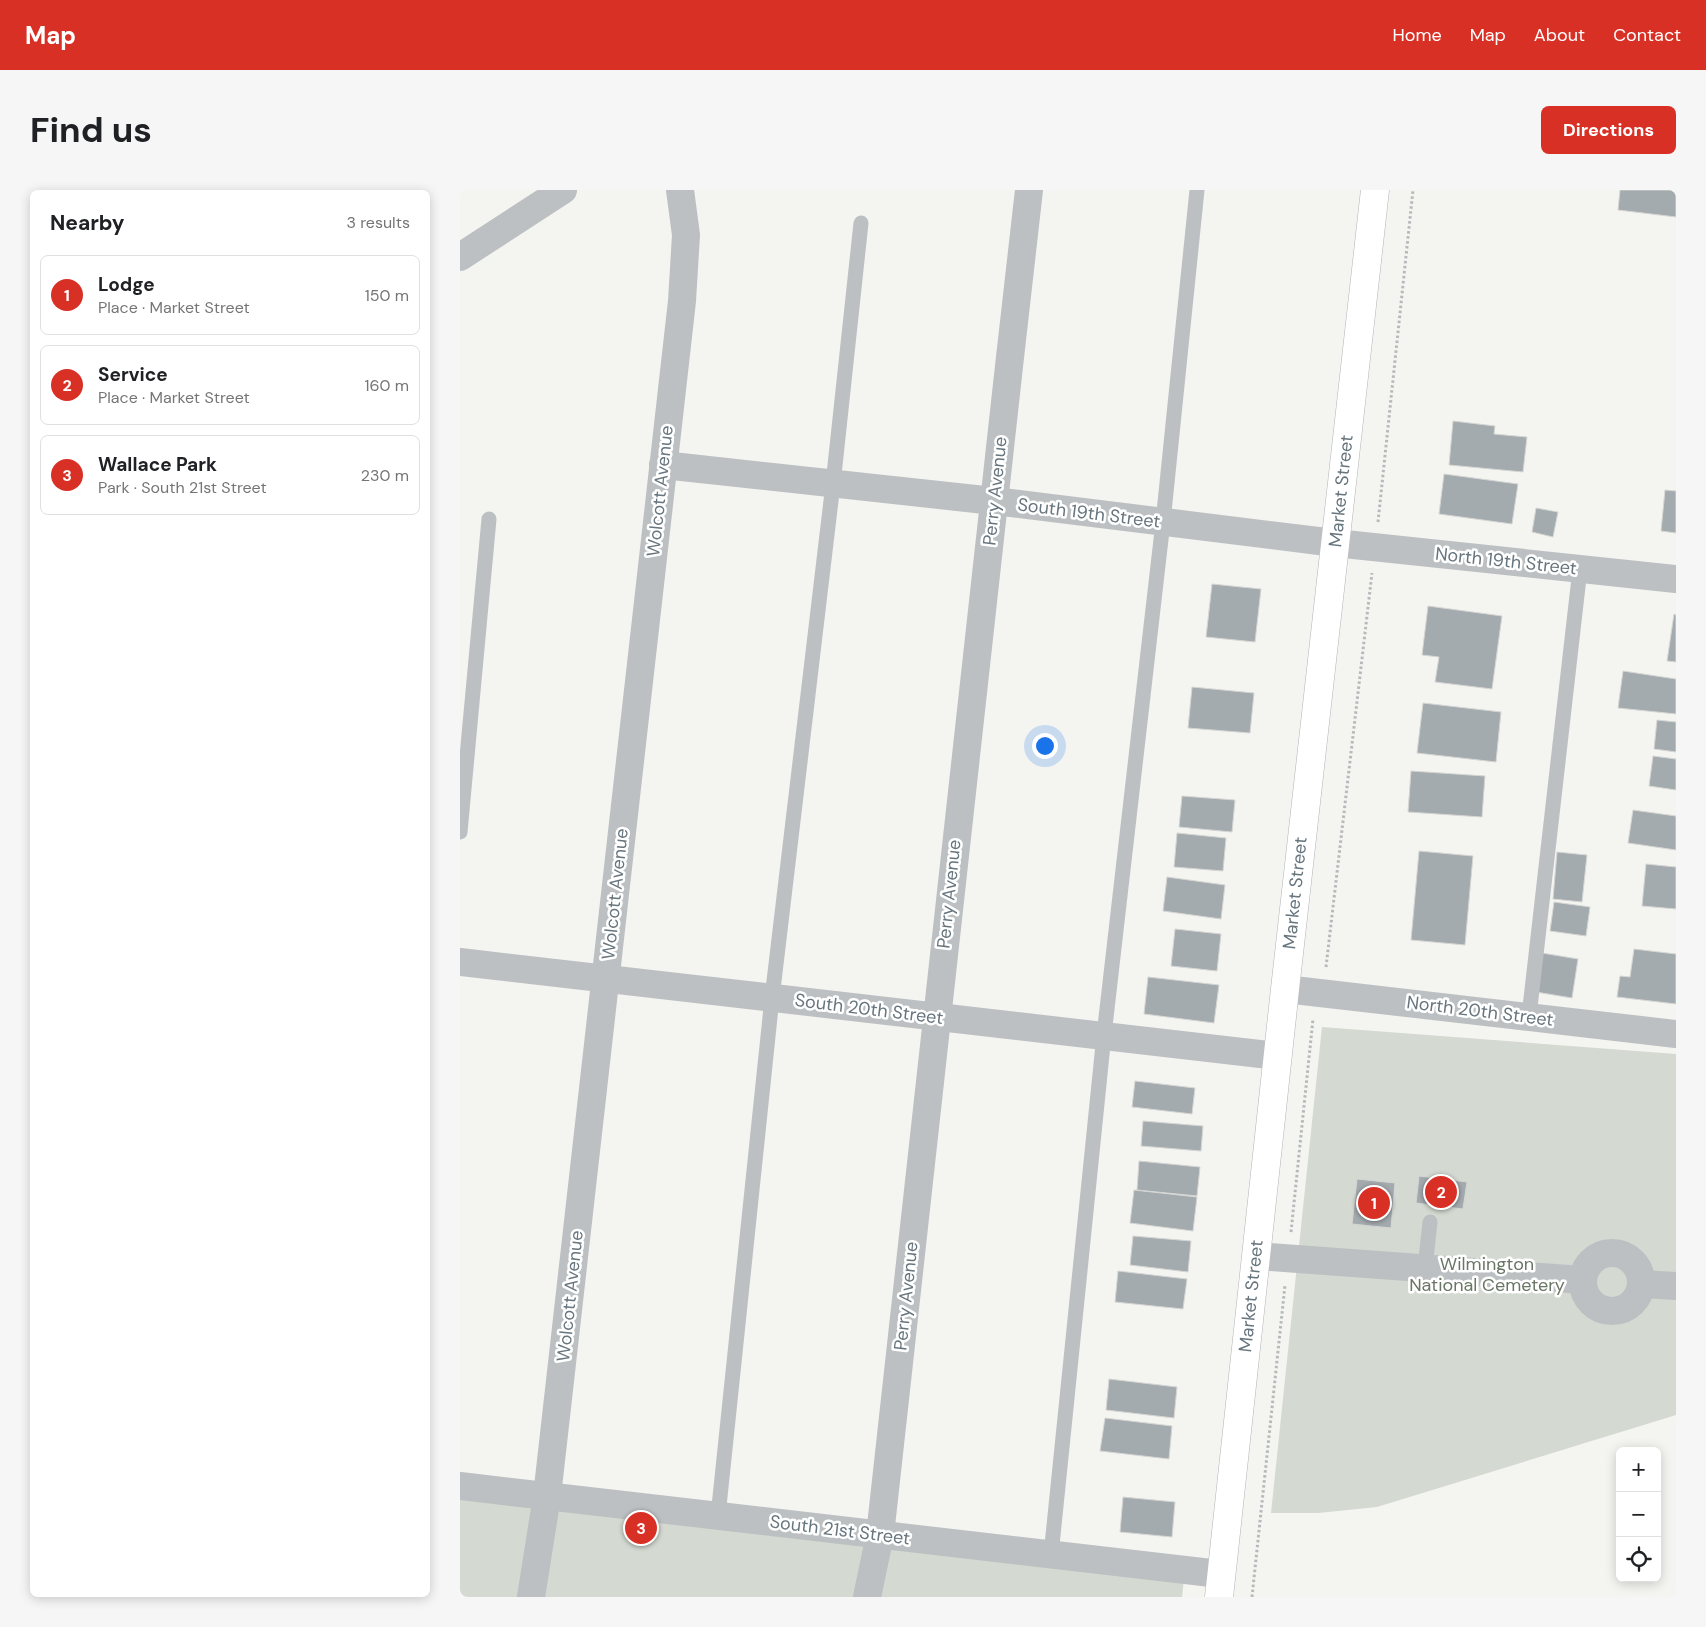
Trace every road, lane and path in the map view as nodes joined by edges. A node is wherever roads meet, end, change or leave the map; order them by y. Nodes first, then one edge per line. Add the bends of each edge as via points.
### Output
1 (563, 190) edge
2 (680, 190) edge
3 (1029, 190) edge
4 (1197, 190) edge
5 (1375, 190) edge
6 (1413, 190) edge
7 (861, 222) dead end
8 (460, 257) edge
9 (663, 465) junction
10 (833, 484) junction
11 (994, 501) junction
12 (489, 519) dead end
13 (1163, 522) junction
14 (1335, 543) junction
15 (1375, 547) junction
16 (1580, 569) junction
17 (1676, 579) edge
18 (460, 832) edge
19 (460, 962) edge
20 (606, 980) junction
21 (1284, 989) junction
22 (1320, 992) junction
23 (772, 998) junction
24 (1530, 1016) junction
25 (936, 1017) junction
26 (1676, 1034) edge
27 (1104, 1035) junction
28 (1278, 1056) junction
29 (1430, 1222) dead end
30 (1256, 1256) junction
31 (1288, 1258) junction
32 (1425, 1268) junction
33 (1582, 1280) junction
34 (1642, 1284) junction
35 (1676, 1286) edge
36 (460, 1486) edge
37 (547, 1496) junction
38 (718, 1516) junction
39 (880, 1535) junction
40 (1051, 1555) junction
41 (1220, 1585) edge
42 (531, 1597) edge
43 (868, 1597) edge
44 (1252, 1597) edge

1 - 8 street
2 - 9 street, Wolcott Avenue via 686,235 683,291
3 - 11 street, Perry Avenue
4 - 13 lane
5 - 14 main road, Market Street
6 - 15 path
7 - 10 lane
9 - 10 street, South 19th Street
9 - 20 street, Wolcott Avenue
10 - 11 street, South 19th Street
10 - 23 lane
11 - 13 street, South 19th Street
11 - 25 street, Perry Avenue
12 - 18 lane
13 - 14 street, South 19th Street
13 - 27 lane
14 - 15 street, North 19th Street
14 - 21 main road, Market Street
15 - 16 street, North 19th Street
15 - 22 path via 1328,954
16 - 17 street, North 19th Street
16 - 24 lane
19 - 20 street, South 20th Street
20 - 23 street, South 20th Street
20 - 37 street, Wolcott Avenue
21 - 22 street, North 20th Street
21 - 28 main road, Market Street
22 - 24 street, North 20th Street
22 - 31 path via 1313,1016
23 - 25 street, South 20th Street
23 - 38 lane
24 - 26 street, North 20th Street
25 - 27 street, South 20th Street
25 - 39 street, Perry Avenue
27 - 28 street, South 20th Street
27 - 40 lane
28 - 30 main road, Market Street
29 - 32 lane
30 - 31 street
30 - 41 main road, Market Street
31 - 32 street
31 - 44 path
32 - 33 street
33 - 34 street via 1588,1300 1596,1307 1615,1312 1634,1303
33 - 34 street via 1590,1263 1605,1253 1614,1252 1632,1259 1638,1266
34 - 35 street
36 - 37 street, South 21st Street
37 - 38 street, South 21st Street
37 - 42 street, Wolcott Avenue
38 - 39 street, South 21st Street
39 - 40 street, South 21st Street
39 - 43 street, Perry Avenue
40 - 41 street, South 21st Street

